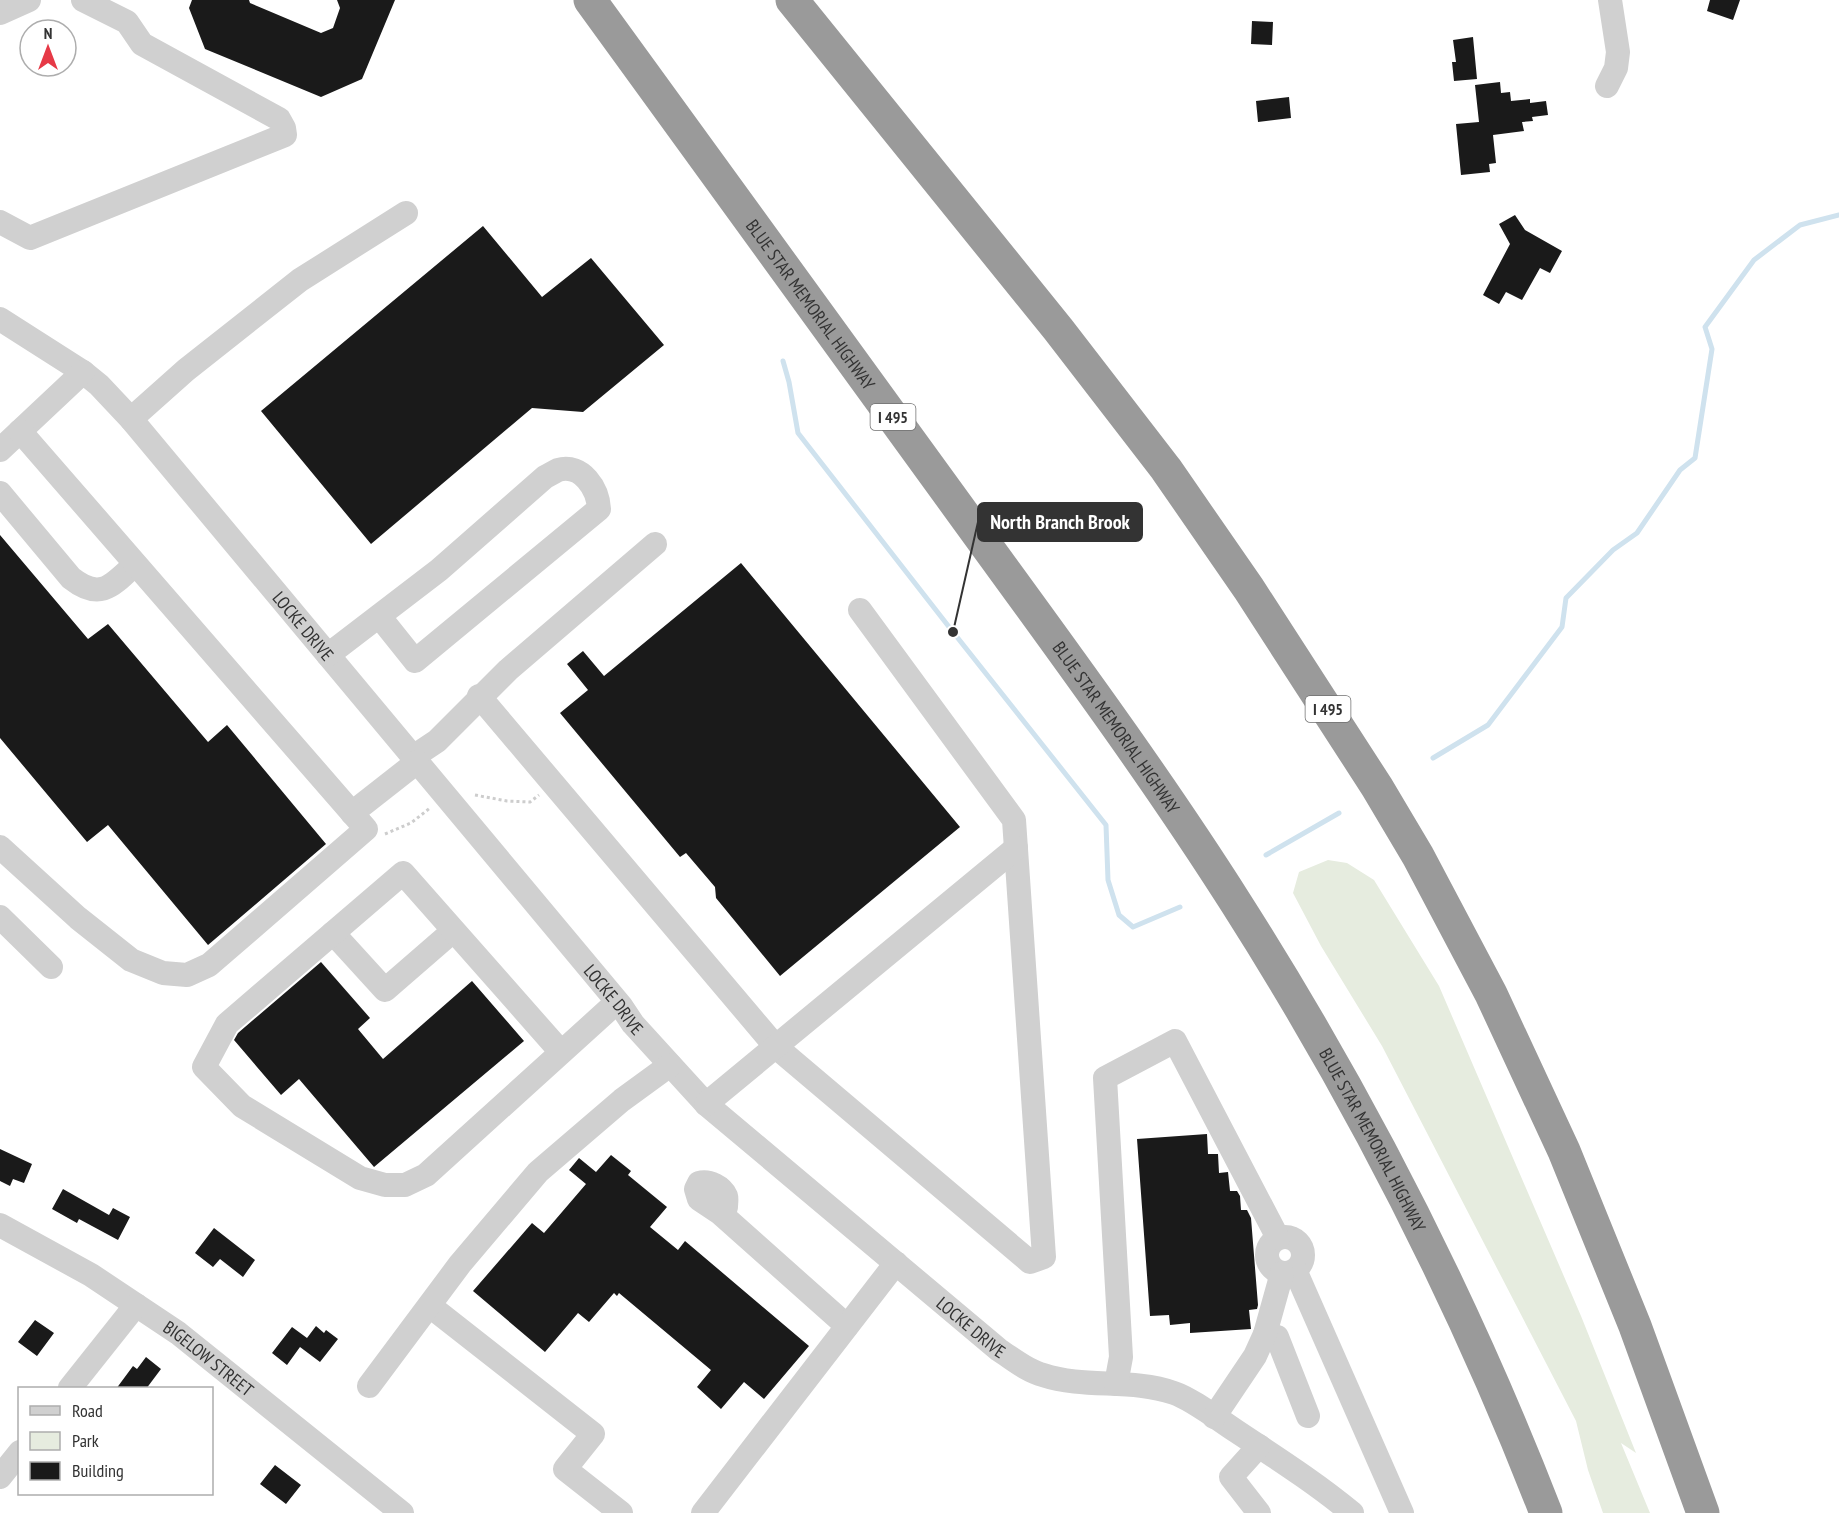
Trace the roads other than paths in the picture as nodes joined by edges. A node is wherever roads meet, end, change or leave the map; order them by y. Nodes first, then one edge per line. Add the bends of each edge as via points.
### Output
1 (29, 0) edge
2 (83, 0) edge
3 (590, 0) edge
4 (792, 0) edge
5 (1610, 0) edge
6 (119, 8) edge
7 (0, 13) edge
8 (1607, 86) dead end
9 (406, 213) dead end
10 (0, 222) edge
11 (0, 319) edge
12 (82, 372) junction
13 (131, 419) junction
14 (20, 431) junction
15 (0, 450) edge
16 (0, 493) edge
17 (655, 544) dead end
18 (135, 564) junction
19 (860, 610) dead end
20 (379, 616) junction
21 (328, 655) junction
22 (479, 696) junction
23 (415, 760) junction
24 (359, 821) junction
25 (0, 847) edge
26 (1016, 848) junction
27 (0, 917) edge
28 (453, 931) junction
29 (333, 933) junction
30 (51, 967) dead end
31 (617, 1002) junction
32 (776, 1047) junction
33 (561, 1053) junction
34 (670, 1065) junction
35 (706, 1104) junction
36 (720, 1213) dead end
37 (0, 1225) edge
38 (896, 1263) junction
39 (1289, 1271) junction
40 (136, 1305) junction
41 (430, 1306) junction
42 (847, 1326) junction
43 (1265, 1334) junction
44 (1116, 1384) junction
45 (369, 1386) dead end
46 (72, 1387) edge
47 (1308, 1416) dead end
48 (1214, 1417) junction
49 (1258, 1446) junction
50 (18, 1454) edge
51 (0, 1477) edge
52 (402, 1513) edge
53 (621, 1513) edge
54 (703, 1513) edge
55 (1259, 1513) edge
56 (1352, 1513) edge
57 (1402, 1513) edge
58 (1545, 1513) edge
59 (1703, 1513) edge

1 - 7 street
2 - 6 street
3 - 58 highway, BLUE STAR MEMORIAL HIGHWAY / I 495 via 1110,717 1238,906 1334,1063 1414,1215 1480,1354
4 - 59 highway, I 495 via 1166,469 1250,589 1377,787 1491,994 1559,1140 1635,1326
5 - 8 street via 1618,52 1616,68
6 - 10 street via 142,44 279,118 285,135 30,238
9 - 13 street via 300,280
11 - 12 street, LOCKE DRIVE
12 - 13 street, LOCKE DRIVE
12 - 14 street
13 - 21 street, LOCKE DRIVE
14 - 15 street
14 - 18 street
16 - 18 street via 71,578 83,587 106,589
17 - 22 street
18 - 24 street
19 - 26 street via 1014,820
20 - 20 street via 439,570 545,477 571,470 593,485 599,509 415,661
20 - 21 street
21 - 23 street, LOCKE DRIVE
22 - 23 street
22 - 32 street
23 - 24 street
23 - 31 street, LOCKE DRIVE
24 - 25 street via 208,965 187,975 163,973 131,960
26 - 32 street
26 - 32 street via 1044,1257 1030,1262
27 - 30 street
28 - 29 street via 385,990
28 - 29 street via 403,873
28 - 33 street
29 - 33 street via 227,1024 204,1067 242,1106 360,1178 385,1185 405,1185 426,1175
31 - 33 street
31 - 34 street, LOCKE DRIVE
32 - 35 street
34 - 35 street, LOCKE DRIVE
34 - 41 street via 622,1100 538,1172
35 - 38 street, LOCKE DRIVE
36 - 42 street
37 - 40 street, BIGELOW STREET via 91,1275
38 - 42 street
38 - 44 street, LOCKE DRIVE via 999,1350 1040,1375
39 - 43 street
39 - 44 street via 1274,1270 1267,1259 1269,1247 1278,1238 1175,1041 1105,1078 1121,1357
39 - 57 street
40 - 46 street
40 - 52 street, BIGELOW STREET via 178,1333
41 - 45 street
41 - 53 street via 593,1434 565,1469
42 - 54 street
43 - 47 street via 1277,1337
43 - 48 street
44 - 48 street, LOCKE DRIVE via 1175,1393
48 - 49 street, LOCKE DRIVE
49 - 55 street via 1231,1477
49 - 56 street, LOCKE DRIVE
50 - 51 street

